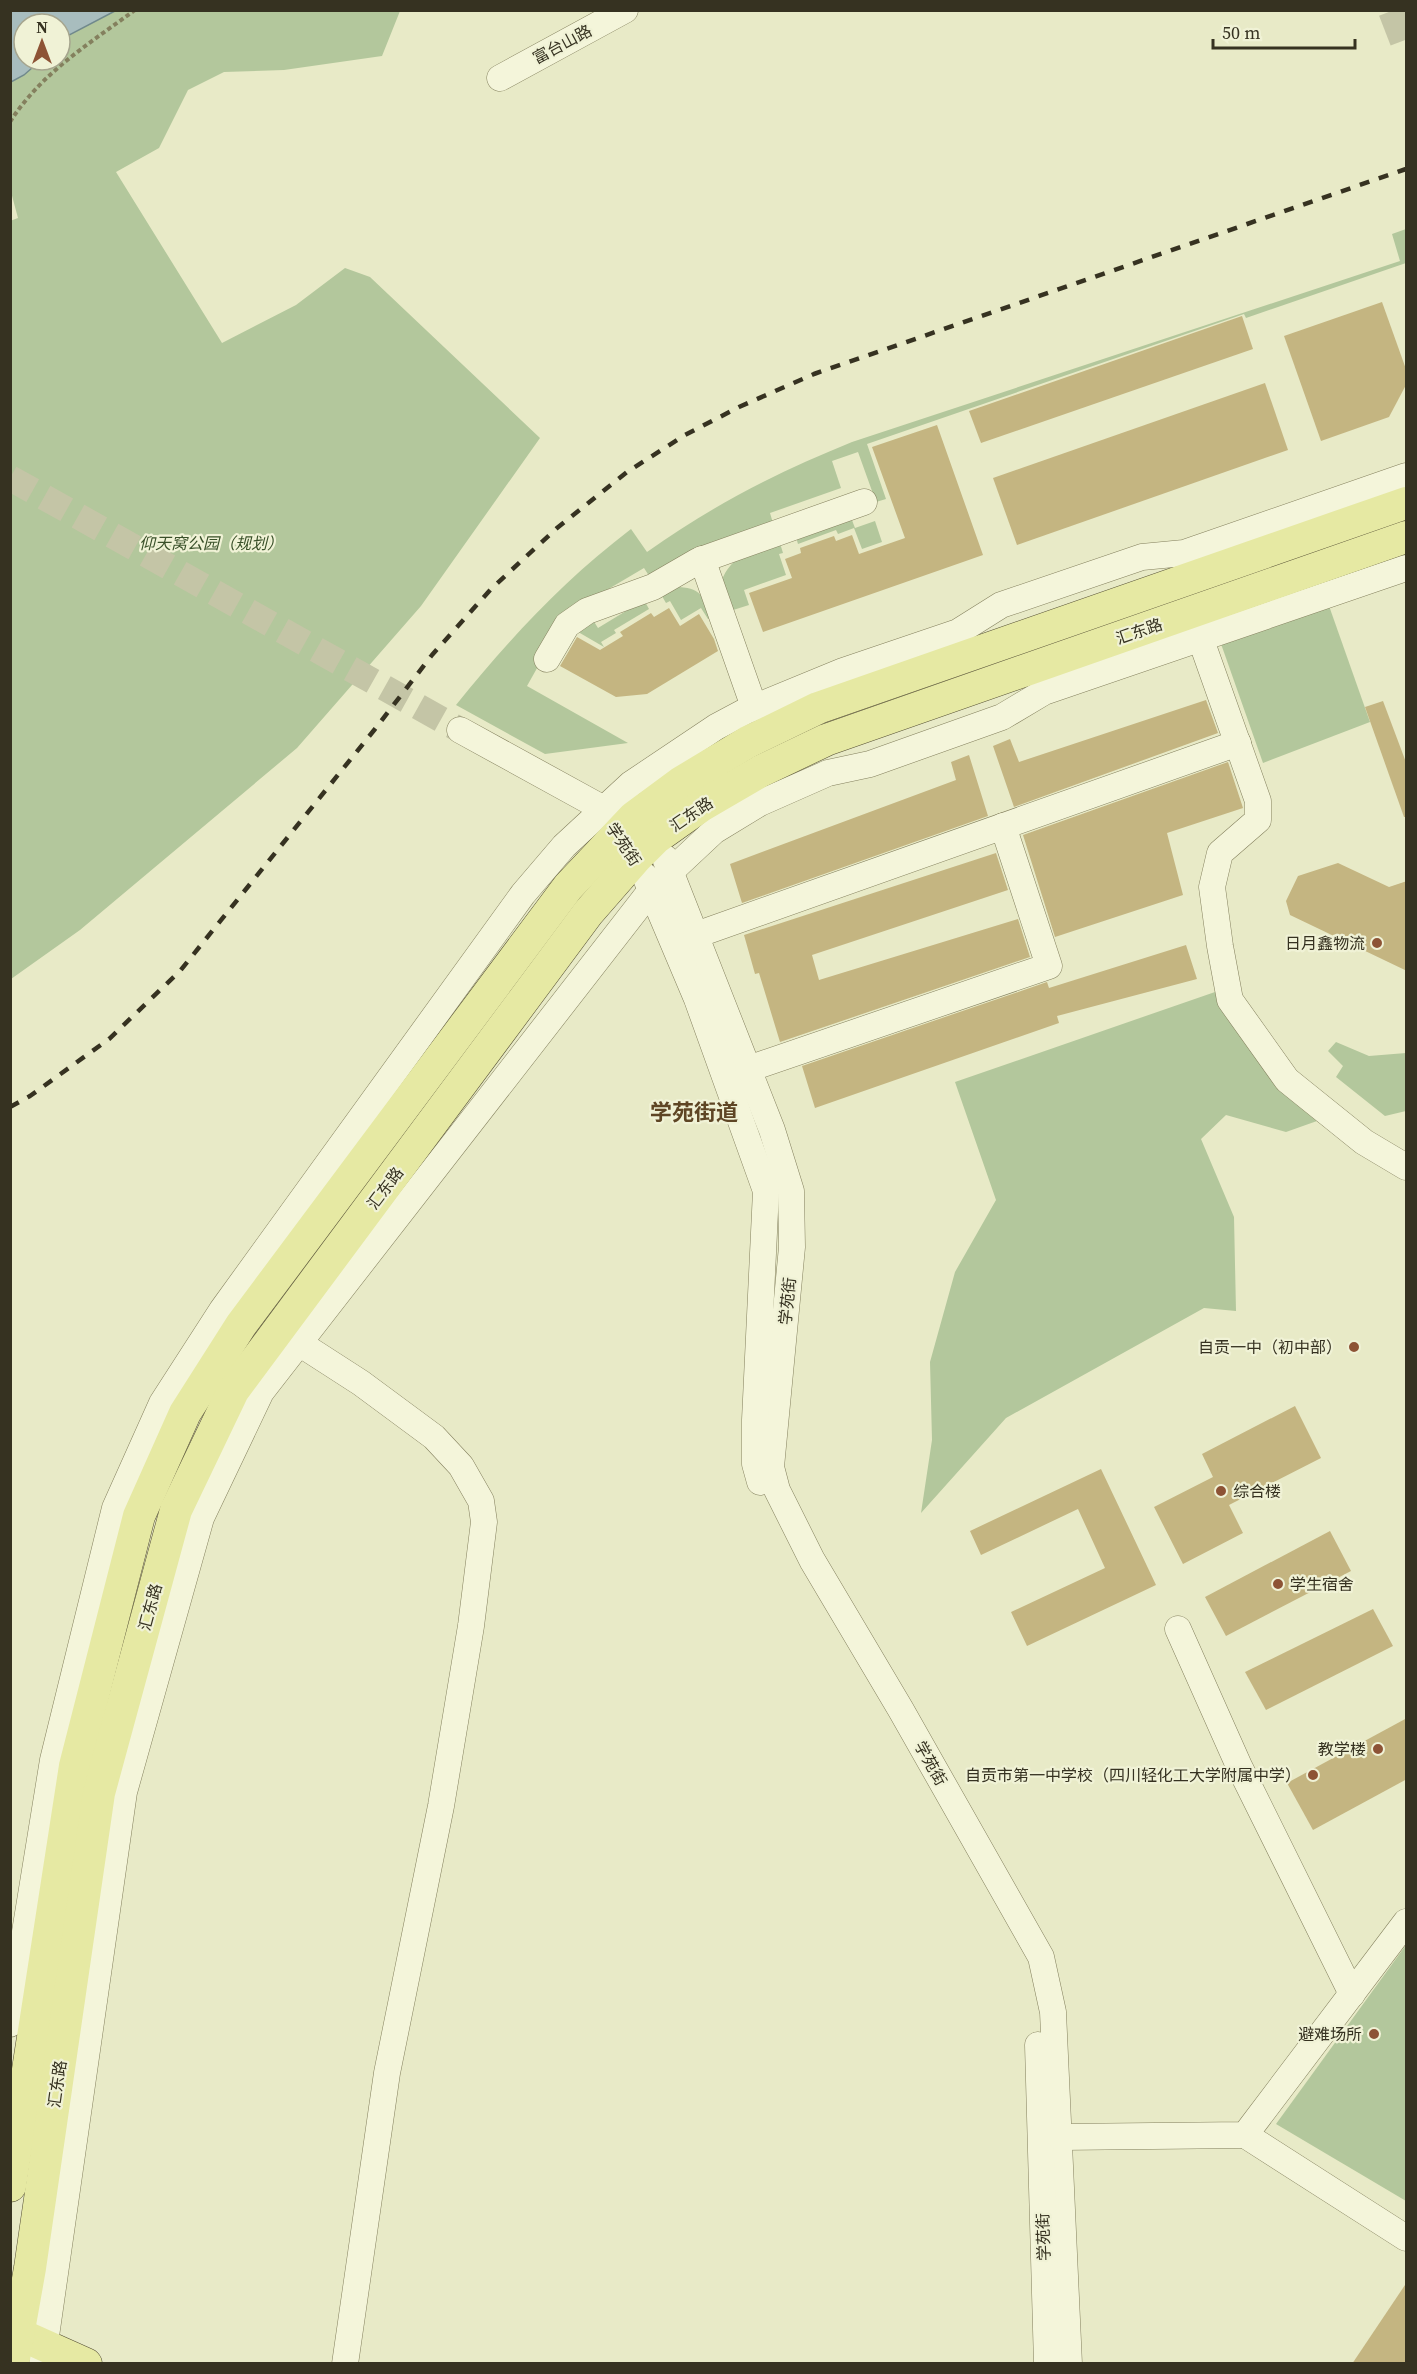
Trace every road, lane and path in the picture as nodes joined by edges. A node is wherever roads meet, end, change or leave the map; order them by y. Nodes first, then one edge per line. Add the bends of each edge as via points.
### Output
1 (135, 10) edge
2 (625, 10) edge
3 (500, 78) dead end
4 (10, 122) edge
5 (1407, 476) edge
6 (864, 502) dead end
7 (1407, 503) edge
8 (1312, 508) junction
9 (1362, 518) junction
10 (1407, 537) edge
11 (702, 559) junction
12 (1407, 568) edge
13 (1215, 605) junction
14 (1193, 642) junction
15 (547, 659) dead end
16 (843, 671) junction
17 (754, 707) junction
18 (818, 708) junction
19 (460, 730) tunnel mouth
20 (1238, 743) junction
21 (1003, 826) junction
22 (629, 832) junction
23 (671, 871) junction
24 (652, 889) junction
25 (696, 935) junction
26 (748, 1069) junction
27 (1407, 1167) edge
28 (299, 1343) junction
29 (1178, 1629) dead end
30 (1407, 1922) edge
31 (18, 1935) edge
32 (1352, 1994) junction
33 (10, 2024) edge
34 (1245, 2135) junction
35 (1060, 2137) junction
36 (10, 2186) edge
37 (1407, 2238) edge
38 (23, 2351) edge
39 (87, 2364) edge
40 (345, 2364) edge
41 (1047, 2364) edge
42 (1069, 2364) edge

1 - 4 path via 59,65
2 - 3 street, 富台山路
5 - 8 street
6 - 11 street
7 - 9 main road, 汇东路
8 - 9 street
8 - 16 street via 1184,553 1142,557 1001,605 958,632
9 - 18 main road, 汇东路
10 - 13 main road, 汇东路
11 - 15 street via 653,587 573,620
11 - 17 street
12 - 14 street
13 - 14 street
13 - 22 main road, 汇东路 via 826,740 701,806
14 - 20 street
14 - 23 street via 1044,692 1002,717 870,764 828,774 760,803 714,831
16 - 17 street
16 - 18 street
17 - 22 street via 716,727 630,784
18 - 22 main road, 汇东路 via 748,742 680,783
19 - 22 street
20 - 21 street
20 - 27 street via 1258,801 1258,820 1220,854 1212,887 1230,1000 1287,1080 1364,1142
21 - 25 street
21 - 26 street via 1049,966
22 - 23 street, 学苑街
22 - 24 street, 学苑街
22 - 31 street via 564,846 523,894 222,1310 162,1403 115,1508 53,1760
22 - 36 main road, 汇东路 via 568,887 248,1316 185,1413 139,1516 75,1766
22 - 38 main road, 汇东路 via 588,913 233,1391 176,1510 99,1793
23 - 24 street
23 - 25 street, 学苑街
24 - 28 street
24 - 41 street, 学苑街 via 697,999 766,1191 755,1420 755,1464 764,1496 786,1546 1022,1956 1036,2005
25 - 26 street, 学苑街
26 - 35 street, 学苑街 via 791,1191 792,1248 771,1467 777,1490 812,1560 1041,1957 1053,2012
28 - 38 street via 261,1392 201,1518 124,1792
28 - 40 street via 434,1437 461,1466 481,1501 484,1522 441,1806 387,2073
29 - 32 street via 1239,1766
30 - 32 street
31 - 33 street
32 - 34 street
34 - 35 street
34 - 37 street
35 - 42 street, 学苑街
38 - 39 main road

